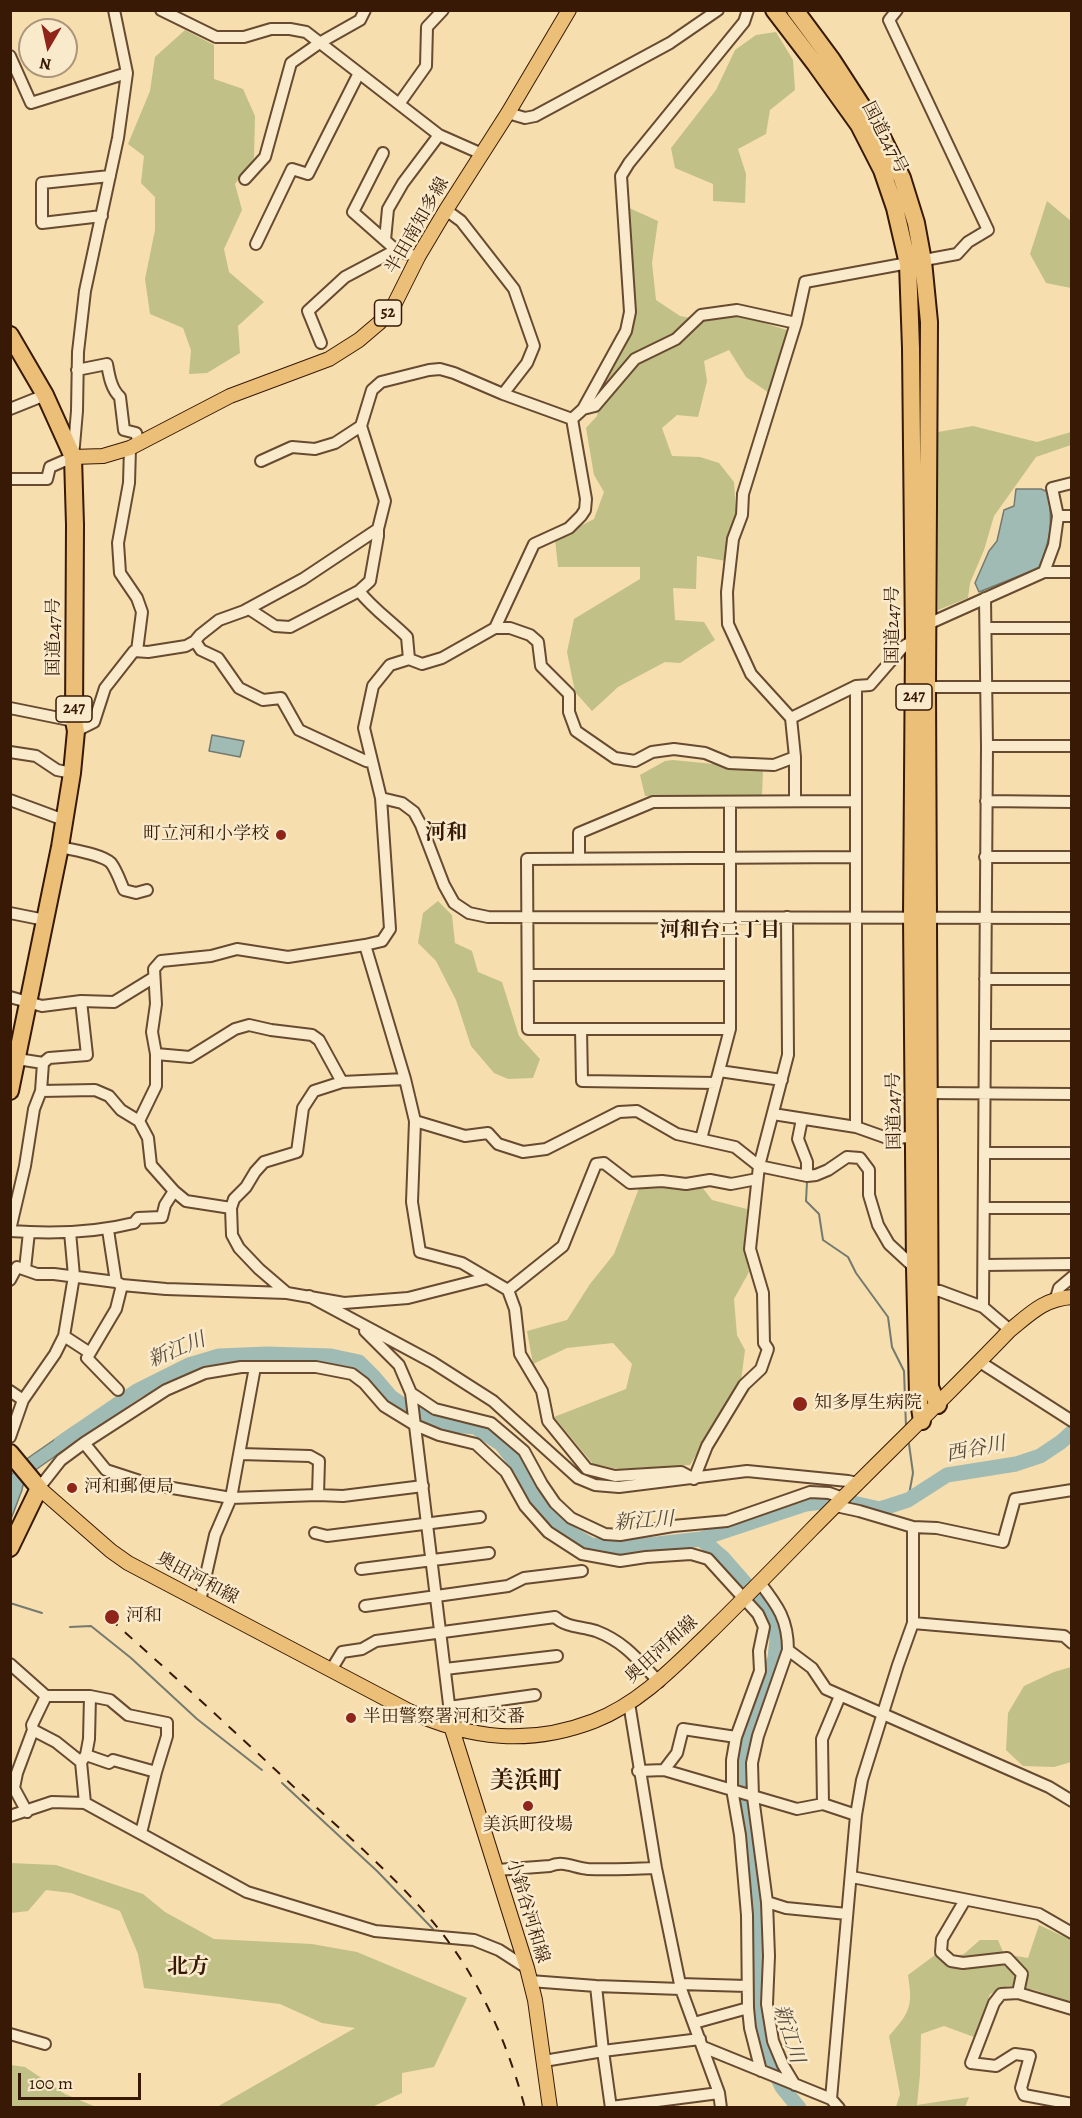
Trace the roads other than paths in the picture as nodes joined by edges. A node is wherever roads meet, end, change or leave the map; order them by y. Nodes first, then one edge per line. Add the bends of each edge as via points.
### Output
1 (114, 10) edge
2 (161, 10) edge
3 (365, 10) edge
4 (443, 10) edge
5 (569, 10) edge
6 (718, 10) edge
7 (748, 10) edge
8 (774, 10) edge
9 (795, 10) edge
10 (897, 10) edge
11 (321, 42) junction
12 (10, 56) edge
13 (127, 73) junction
14 (359, 73) junction
15 (399, 104) junction
16 (508, 113) junction
17 (439, 135) junction
18 (383, 153) dead end
19 (482, 154) junction
20 (110, 176) junction
21 (245, 179) dead end
22 (446, 210) junction
23 (102, 216) junction
24 (385, 240) junction
25 (256, 244) dead end
26 (396, 250) junction
27 (418, 257) junction
28 (915, 262) junction
29 (796, 322) junction
30 (10, 335) edge
31 (321, 343) dead end
32 (77, 370) junction
33 (503, 394) junction
34 (45, 395) junction
35 (10, 409) edge
36 (583, 409) junction
37 (572, 419) junction
38 (361, 426) junction
39 (135, 446) junction
40 (73, 457) junction
41 (261, 461) dead end
42 (10, 479) edge
43 (1071, 483) edge
44 (1058, 516) junction
45 (1071, 516) edge
46 (378, 529) junction
47 (1044, 572) junction
48 (1071, 572) edge
49 (359, 591) junction
50 (985, 598) junction
51 (249, 609) junction
52 (928, 624) junction
53 (495, 628) junction
54 (987, 628) junction
55 (1071, 628) edge
56 (914, 640) junction
57 (195, 641) junction
58 (137, 651) junction
59 (409, 659) junction
60 (856, 686) junction
61 (927, 687) junction
62 (986, 687) junction
63 (1071, 687) edge
64 (10, 708) edge
65 (791, 718) junction
66 (75, 726) junction
67 (987, 746) junction
68 (1071, 746) edge
69 (10, 752) edge
70 (795, 757) junction
71 (372, 762) junction
72 (72, 773) junction
73 (381, 798) junction
74 (10, 800) edge
75 (795, 801) junction
76 (856, 801) junction
77 (986, 801) junction
78 (1071, 802) edge
79 (730, 803) junction
80 (64, 820) junction
81 (60, 847) junction
82 (730, 857) junction
83 (856, 857) junction
84 (985, 857) junction
85 (1071, 857) edge
86 (579, 858) junction
87 (147, 890) dead end
88 (10, 913) edge
89 (527, 917) junction
90 (731, 917) junction
91 (787, 917) junction
92 (855, 917) junction
93 (920, 917) junction
94 (985, 918) junction
95 (1071, 918) edge
96 (45, 920) junction
97 (365, 945) junction
98 (528, 975) junction
99 (730, 975) junction
100 (153, 978) junction
101 (985, 979) junction
102 (1071, 979) edge
103 (10, 997) edge
104 (81, 1001) junction
105 (28, 1004) junction
106 (581, 1029) junction
107 (730, 1029) junction
108 (985, 1035) junction
109 (1071, 1035) edge
110 (156, 1054) junction
111 (14, 1058) edge
112 (43, 1063) junction
113 (719, 1071) junction
114 (405, 1079) junction
115 (782, 1080) junction
116 (342, 1082) junction
117 (716, 1083) junction
118 (10, 1091) edge
119 (41, 1091) junction
120 (928, 1093) junction
121 (985, 1093) junction
122 (1071, 1094) edge
123 (773, 1114) junction
124 (802, 1119) junction
125 (139, 1121) junction
126 (415, 1121) junction
127 (856, 1127) junction
128 (914, 1137) junction
129 (701, 1139) junction
130 (985, 1153) junction
131 (1071, 1153) edge
132 (759, 1166) junction
133 (807, 1176) junction
134 (757, 1179) junction
135 (174, 1191) junction
136 (231, 1208) junction
137 (984, 1208) junction
138 (1071, 1208) edge
139 (10, 1230) edge
140 (108, 1230) junction
141 (29, 1232) junction
142 (70, 1232) junction
143 (984, 1264) junction
144 (1071, 1264) edge
145 (915, 1268) junction
146 (25, 1269) junction
147 (74, 1276) junction
148 (1071, 1277) edge
149 (487, 1278) junction
150 (10, 1280) edge
151 (119, 1283) junction
152 (508, 1290) junction
153 (929, 1290) junction
154 (287, 1293) junction
155 (309, 1296) junction
156 (1071, 1297) edge
157 (1056, 1298) junction
158 (983, 1307) junction
159 (356, 1323) junction
160 (1010, 1330) junction
161 (64, 1336) junction
162 (90, 1353) junction
163 (980, 1362) junction
164 (255, 1367) junction
165 (118, 1390) dead end
166 (10, 1391) edge
167 (412, 1397) junction
168 (23, 1400) junction
169 (938, 1405) junction
170 (921, 1421) junction
171 (1071, 1421) edge
172 (415, 1425) junction
173 (10, 1437) edge
174 (84, 1443) junction
175 (240, 1454) junction
176 (13, 1458) edge
177 (694, 1479) junction
178 (36, 1485) junction
179 (423, 1486) junction
180 (1071, 1490) edge
181 (318, 1495) junction
182 (846, 1495) junction
183 (231, 1498) junction
184 (480, 1517) dead end
185 (427, 1523) junction
186 (912, 1527) junction
187 (315, 1533) dead end
188 (10, 1548) edge
189 (489, 1553) dead end
190 (432, 1559) junction
191 (361, 1569) dead end
192 (582, 1571) dead end
193 (760, 1583) junction
194 (436, 1596) junction
195 (743, 1599) junction
196 (200, 1601) junction
197 (365, 1606) dead end
198 (913, 1623) junction
199 (440, 1632) junction
200 (1071, 1643) edge
201 (788, 1650) junction
202 (558, 1656) dead end
203 (10, 1664) edge
204 (445, 1669) junction
205 (331, 1671) junction
206 (658, 1682) junction
207 (535, 1695) dead end
208 (46, 1696) junction
209 (90, 1696) junction
210 (840, 1696) junction
211 (628, 1703) junction
212 (449, 1707) junction
213 (882, 1715) junction
214 (452, 1729) junction
215 (33, 1730) junction
216 (736, 1737) junction
217 (83, 1759) junction
218 (664, 1770) junction
219 (638, 1771) junction
220 (156, 1772) junction
221 (732, 1789) junction
222 (751, 1797) junction
223 (1071, 1802) edge
224 (85, 1803) junction
225 (823, 1804) junction
226 (27, 1812) junction
227 (856, 1815) junction
228 (10, 1816) edge
229 (141, 1833) junction
230 (656, 1868) junction
231 (497, 1870) junction
232 (852, 1877) junction
233 (965, 1900) junction
234 (767, 1902) junction
235 (847, 1914) junction
236 (1071, 1933) edge
237 (528, 1975) junction
238 (596, 1986) junction
239 (681, 1986) junction
240 (747, 1986) junction
241 (1018, 1993) junction
242 (748, 2008) junction
243 (1071, 2008) edge
244 (694, 2024) junction
245 (10, 2034) edge
246 (701, 2043) junction
247 (45, 2044) dead end
248 (603, 2051) junction
249 (544, 2061) junction
250 (761, 2072) junction
251 (790, 2083) junction
252 (719, 2093) junction
253 (835, 2103) edge
254 (1071, 2103) edge
255 (611, 2107) edge
256 (550, 2108) edge
257 (721, 2108) edge

1 - 13 street
2 - 11 street via 216,37 244,37 271,29 290,29 306,32
3 - 11 street via 360,20
4 - 15 street via 427,27 426,66
5 - 16 main road, 半田南知多線 / 52
6 - 16 street via 670,44 535,117
7 - 36 street via 744,22 621,176 630,312 626,331
8 - 28 highway, 国道247号 / 247 via 859,125 882,170
9 - 28 highway, 国道247号 / 247 via 882,137 902,178 916,223
10 - 28 street via 889,20 988,230 957,254
11 - 14 street
11 - 21 street via 291,63 265,157
12 - 13 street via 31,103
13 - 20 street
14 - 15 street
14 - 25 street via 308,174 292,169
15 - 17 street
16 - 19 main road, 半田南知多線 / 52
17 - 19 street
17 - 24 street via 388,209
18 - 24 street via 353,212
19 - 22 main road, 半田南知多線 / 52
20 - 23 street
20 - 23 street via 42,183 42,223
22 - 27 main road, 半田南知多線 / 52
22 - 33 street via 461,221 514,289 534,346
23 - 32 street via 85,291
24 - 26 street
26 - 27 street
26 - 31 street via 345,277 308,311
27 - 39 main road, 半田南知多線 / 52 via 393,306 359,340 329,359 230,396
28 - 29 street via 805,282
28 - 52 highway, 国道247号 / 247 via 929,322
28 - 56 highway, 国道247号 / 247 via 911,348
29 - 36 street via 737,310 701,315 676,339 635,359 595,406
29 - 65 street via 743,494 727,592 729,624 751,674
30 - 34 highway, 国道247号 / 247
32 - 39 street via 107,364 120,397 124,430 136,433
32 - 40 street
33 - 37 street
33 - 38 street via 454,373 429,370 381,382 372,390
34 - 35 street
34 - 40 highway, 国道247号 / 247
36 - 37 street
37 - 53 street via 585,510 569,528 534,544
38 - 41 street via 336,443 315,449 292,447
38 - 46 street via 385,501
39 - 40 main road, 半田南知多線 / 52 via 103,456
39 - 58 street via 118,543 120,573 142,612
40 - 42 street via 50,467 48,479
40 - 66 highway, 国道247号 / 247
43 - 44 street via 1052,488
44 - 45 street
44 - 47 street via 1054,545
46 - 49 street via 372,577
46 - 51 street
47 - 48 street
47 - 50 street
49 - 51 street via 290,627 275,626
49 - 59 street via 407,637
50 - 52 street
50 - 54 street
51 - 57 street via 219,620
52 - 61 highway, 国道247号 / 247
53 - 59 street via 442,658 422,664
53 - 70 street via 510,628 538,642 541,666 569,693 569,712 576,731 615,758 636,761 652,752 674,749 705,753 729,763 774,765
54 - 55 street
54 - 62 street
56 - 60 street via 870,685
56 - 93 highway, 国道247号 / 247
57 - 58 street via 186,646
57 - 71 street via 201,650 218,657 239,688 263,700 281,698 299,730
58 - 66 street via 105,688 94,722
59 - 71 street via 390,665 373,686 364,728
60 - 65 street
60 - 76 street
61 - 62 street
61 - 93 highway, 国道247号 / 247
62 - 63 street
62 - 67 street
64 - 66 street
65 - 70 street
66 - 72 highway, 国道247号 / 247
67 - 68 street
67 - 77 street
69 - 72 street via 36,756 57,770
70 - 75 street
71 - 73 street
72 - 80 highway, 国道247号 / 247
73 - 89 street via 402,803 414,812 454,903 469,913 488,917
73 - 97 street via 390,930 382,941
74 - 80 street
75 - 76 street
75 - 79 street
76 - 83 street
77 - 78 street
77 - 84 street
79 - 82 street
79 - 86 street via 653,802 579,833
80 - 81 highway, 国道247号 / 247
81 - 87 street via 109,861 124,890
81 - 96 highway, 国道247号 / 247
82 - 83 street
82 - 86 street
82 - 90 street
83 - 92 street
84 - 85 street
84 - 94 street
86 - 89 street via 527,859
88 - 96 street
89 - 90 street
89 - 98 street
90 - 91 street
90 - 99 street
91 - 92 street
91 - 115 street via 788,1055
92 - 93 street
92 - 127 street
93 - 94 street
93 - 120 highway, 国道247号 / 247
93 - 128 highway, 国道247号 / 247
94 - 95 street
94 - 101 street
96 - 105 highway, 国道247号 / 247
97 - 100 street via 288,957 237,948 211,956 161,961
97 - 114 street
98 - 99 street
98 - 106 street via 528,1029
99 - 107 street
100 - 104 street via 114,1002
100 - 110 street via 156,1004 152,1032
101 - 102 street
101 - 108 street
103 - 105 street
104 - 105 street
104 - 112 street via 87,1055 49,1058
105 - 111 highway, 国道247号 / 247
106 - 107 street
106 - 117 street via 582,1081
107 - 113 street
108 - 109 street
108 - 121 street
110 - 116 street via 190,1057 235,1029 249,1025 312,1035 320,1040
110 - 125 street via 156,1086
111 - 112 street
111 - 118 highway, 国道247号 / 247
112 - 119 street
113 - 115 street
113 - 117 street
114 - 116 street
114 - 126 street
115 - 123 street
116 - 136 street via 314,1091 303,1108 297,1152 264,1162
117 - 129 street
119 - 125 street via 95,1090 109,1096 121,1110
119 - 139 street
120 - 121 street
120 - 153 highway, 国道247号 / 247
121 - 122 street
121 - 130 street
123 - 124 street
123 - 132 street
124 - 127 street
124 - 133 street via 798,1139 807,1162
125 - 135 street via 148,1138 151,1165
126 - 129 street via 465,1136 488,1133 498,1144 523,1152 546,1149 619,1112 637,1111 677,1134
126 - 149 street via 412,1202 420,1252 462,1263
127 - 128 street via 887,1138
128 - 145 highway, 国道247号 / 247
129 - 132 street via 735,1147
130 - 131 street
130 - 137 street
132 - 133 street
132 - 134 street
133 - 145 street via 828,1170 847,1157 860,1158 869,1170 869,1195 878,1225 889,1244
134 - 152 street via 731,1184 710,1180 686,1184 630,1183 604,1163 596,1164 563,1246
134 - 177 street via 750,1249 763,1293 764,1343 768,1349 761,1369 744,1385 707,1446
135 - 136 street via 186,1201
135 - 140 street via 162,1217 138,1218 134,1223
136 - 154 street via 232,1235 239,1248
137 - 138 street
137 - 143 street
139 - 141 street
140 - 142 street
140 - 151 street
141 - 142 street
141 - 146 street
142 - 147 street
143 - 144 street
143 - 158 street
145 - 170 highway, 国道247号 / 247
146 - 147 street via 37,1274
146 - 150 street via 17,1267
147 - 151 street
147 - 161 street
148 - 157 street via 1059,1288
149 - 152 street
149 - 155 street via 408,1298 344,1303
151 - 154 street via 166,1289
151 - 162 street via 116,1309
152 - 177 street via 520,1354 542,1392 548,1421 587,1470 615,1476 681,1472
153 - 158 street
153 - 169 highway, 国道247号 / 247 via 930,1387
154 - 155 street
155 - 159 street
156 - 157 main road, 奥田河和線
157 - 160 main road, 奥田河和線
158 - 160 street
159 - 167 street via 399,1365
159 - 177 street via 432,1362 493,1401 578,1478 595,1485 619,1487
160 - 163 main road, 奥田河和線
161 - 162 street
161 - 168 street
162 - 165 street via 87,1358
163 - 169 main road, 奥田河和線
163 - 171 street
164 - 172 street via 316,1367 352,1374 384,1406
164 - 174 street via 205,1373 185,1381
164 - 175 street
166 - 168 street
167 - 172 street
167 - 182 street via 435,1408 491,1423 524,1451 555,1503 572,1518 605,1534 726,1521 810,1492
168 - 173 street
169 - 170 main road, 奥田河和線
170 - 182 main road, 奥田河和線
172 - 179 street
172 - 195 street via 476,1443 506,1472 525,1506 548,1532 582,1554 620,1561 691,1554 708,1559
174 - 178 street
174 - 183 street via 106,1470 149,1484
175 - 181 street via 310,1455 319,1461
175 - 183 street
176 - 178 highway
177 - 182 street via 747,1471 848,1481
178 - 188 highway
178 - 196 main road, 奥田河和線 via 119,1557
179 - 181 street via 344,1496
179 - 185 street
180 - 186 street via 1015,1499 1003,1542 937,1528
181 - 183 street
182 - 186 street via 860,1510
182 - 193 main road, 奥田河和線
183 - 196 street via 215,1535
184 - 185 street
185 - 187 street via 327,1536
185 - 190 street
186 - 198 street
189 - 190 street
190 - 191 street
190 - 194 street
192 - 194 street
193 - 195 main road, 奥田河和線
193 - 201 street via 779,1608 788,1634
194 - 197 street
194 - 199 street
195 - 206 main road, 奥田河和線
195 - 216 street via 764,1627 760,1671
196 - 205 main road, 奥田河和線
198 - 200 street via 1064,1636
198 - 213 street
199 - 204 street
199 - 205 street via 376,1641 362,1649 342,1652
199 - 206 street via 555,1617 563,1624 595,1631 623,1644
201 - 210 street via 812,1668 826,1689
201 - 222 street via 758,1736
202 - 204 street
203 - 208 street
204 - 212 street
205 - 214 main road, 奥田河和線
206 - 211 main road, 奥田河和線
207 - 212 street
208 - 209 street
208 - 215 street
209 - 217 street via 89,1739
209 - 220 street via 110,1700 128,1714 167,1723
210 - 213 street
210 - 225 street via 822,1739
211 - 214 main road, 奥田河和線 via 595,1721 548,1733 511,1737
211 - 219 street
212 - 214 street
213 - 223 street via 1049,1787
213 - 227 street via 862,1780
214 - 231 main road, 小鈴谷河和線
215 - 217 street
215 - 226 street via 14,1788
216 - 218 street via 683,1729 677,1753
216 - 221 street
217 - 220 street via 109,1763 113,1760
217 - 224 street
218 - 219 street
218 - 221 street
219 - 230 street
220 - 229 street
221 - 222 street
221 - 240 street via 747,1915
222 - 225 street via 797,1809
222 - 234 street
224 - 226 street via 51,1802
224 - 229 street
225 - 227 street
226 - 228 street
227 - 232 street
229 - 237 street via 249,1893 375,1931 474,1940 499,1950
230 - 231 street via 584,1869 561,1864
230 - 239 street
231 - 237 main road, 小鈴谷河和線
232 - 233 street
232 - 235 street
233 - 236 street via 1039,1914
233 - 241 street via 942,1940 941,1952 951,1961 963,1963 1007,1958 1022,1974
234 - 235 street via 786,1908
234 - 251 street via 767,2004 771,2031
235 - 253 street
237 - 238 street
237 - 249 main road, 小鈴谷河和線
238 - 239 street
238 - 248 street
239 - 240 street
239 - 244 street
240 - 242 street
241 - 243 street
241 - 254 street via 1001,1994 994,2003 971,2063 996,2066 1015,2054 1030,2056 1021,2088 1024,2095
242 - 244 street
242 - 250 street
244 - 246 street
245 - 247 street
246 - 248 street
246 - 250 street
246 - 252 street
248 - 249 street
248 - 255 street
249 - 256 main road, 小鈴谷河和線
250 - 251 street
251 - 253 street
252 - 255 street
252 - 257 street

